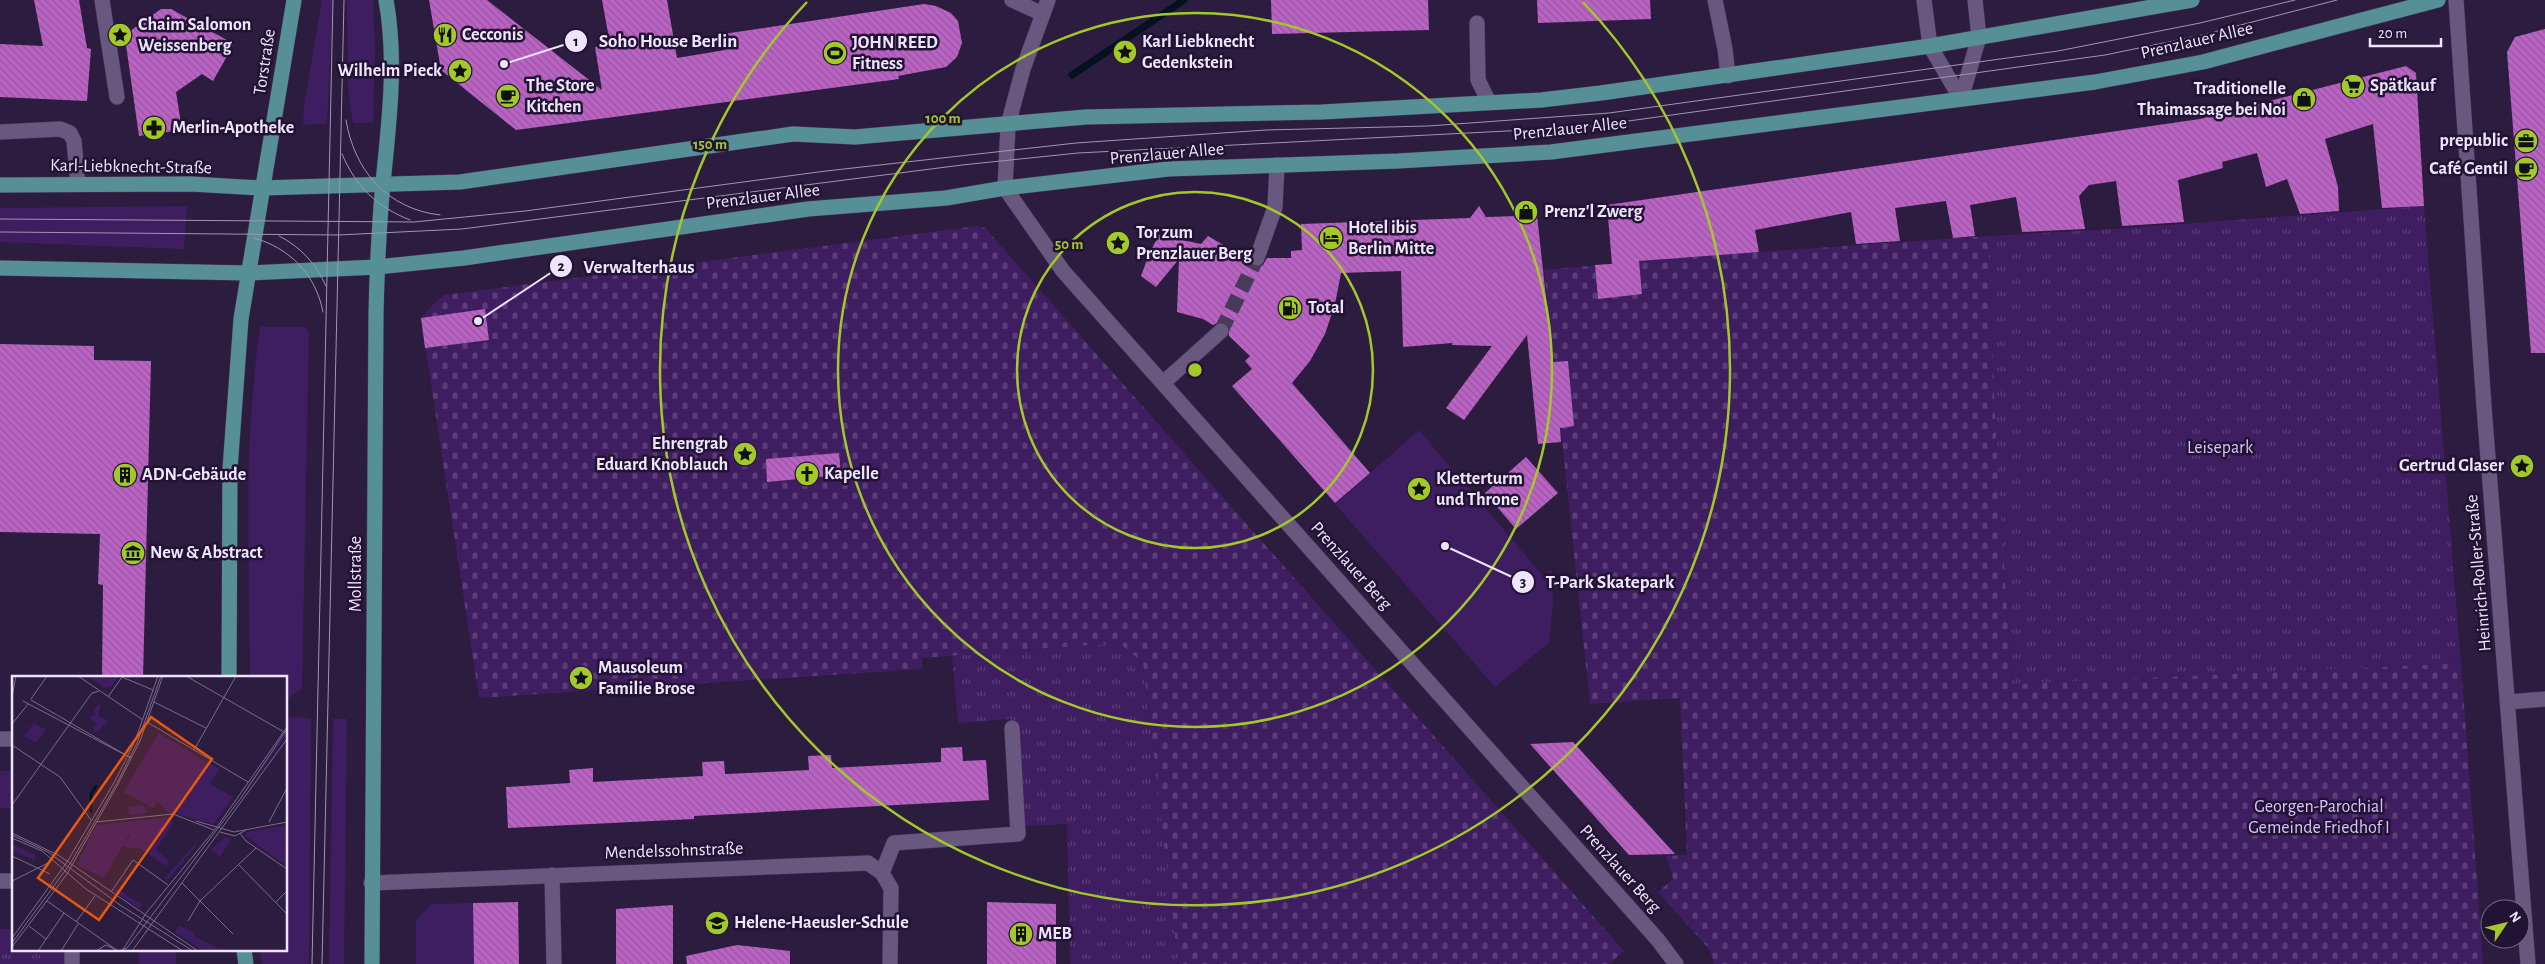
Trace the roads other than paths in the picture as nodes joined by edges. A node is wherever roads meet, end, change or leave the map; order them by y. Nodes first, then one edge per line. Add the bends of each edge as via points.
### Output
1 (102, 0) edge
2 (294, 0) edge
3 (386, 0) edge
4 (1012, 0) edge
5 (1715, 0) edge
6 (1924, 0) edge
7 (1975, 0) edge
8 (2192, 0) edge
9 (2438, 0) edge
10 (2456, 0) edge
11 (1045, 7) edge
12 (1979, 37) junction
13 (1930, 46) junction
14 (1728, 76) junction
15 (117, 97) dead end
16 (1961, 99) junction
17 (1489, 102) junction
18 (1467, 104) junction
19 (1008, 125) junction
20 (0, 132) edge
21 (1277, 166) junction
22 (78, 184) junction
23 (0, 185) edge
24 (383, 185) junction
25 (262, 188) junction
26 (1005, 188) junction
27 (1257, 258) tunnel mouth
28 (377, 267) junction
29 (0, 268) edge
30 (247, 273) junction
31 (1221, 331) tunnel mouth
32 (1163, 383) junction
33 (228, 676) edge
34 (2545, 699) edge
35 (2508, 702) junction
36 (1012, 728) dead end
37 (882, 873) junction
38 (552, 874) junction
39 (371, 883) junction
40 (372, 964) edge
41 (554, 964) edge
42 (890, 964) edge
43 (1676, 964) edge
44 (2528, 964) edge

1 - 15 street
2 - 25 main road, Torstraße
3 - 24 main road via 392,64
4 - 11 street
5 - 14 street
6 - 13 street
7 - 12 street
8 - 12 main road, Prenzlauer Allee
9 - 16 main road, Prenzlauer Allee via 2203,62 2095,82
10 - 35 street, Heinrich-Roller-Straße
11 - 19 street
12 - 13 main road, Prenzlauer Allee
12 - 16 street
13 - 14 main road, Prenzlauer Allee
13 - 16 street
14 - 17 main road, Prenzlauer Allee via 1601,93
16 - 21 main road, Prenzlauer Allee via 1551,152
17 - 18 main road, Prenzlauer Allee
17 - 18 street via 1478,80 1474,23 1472,87
18 - 19 main road, Prenzlauer Allee via 1322,112 1086,117
19 - 24 main road, Prenzlauer Allee via 856,138 793,134 460,182
19 - 26 street
20 - 22 street via 60,130 70,133 74,141
21 - 26 main road, Prenzlauer Allee via 1168,169
21 - 27 street via 1275,207
22 - 23 main road, Karl-Liebknecht-Straße
22 - 25 main road, Karl-Liebknecht-Straße
24 - 25 main road, Karl-Liebknecht-Straße
24 - 28 main road, Mollstraße
25 - 30 main road
26 - 28 main road, Prenzlauer Allee via 946,198 808,209 464,258
26 - 32 street, Prenzlauer Berg via 1063,271
28 - 30 main road, Prenzlauer Allee
28 - 39 main road, Mollstraße
29 - 30 main road
30 - 33 main road via 230,469
31 - 32 street
32 - 43 street, Prenzlauer Berg via 1647,927
34 - 35 street
35 - 44 street, Heinrich-Roller-Straße
36 - 37 street via 1018,834 894,843
37 - 38 street, Mendelssohnstraße via 868,863
37 - 42 street via 891,888
38 - 39 street, Mendelssohnstraße
38 - 41 street
39 - 40 main road, Mollstraße

